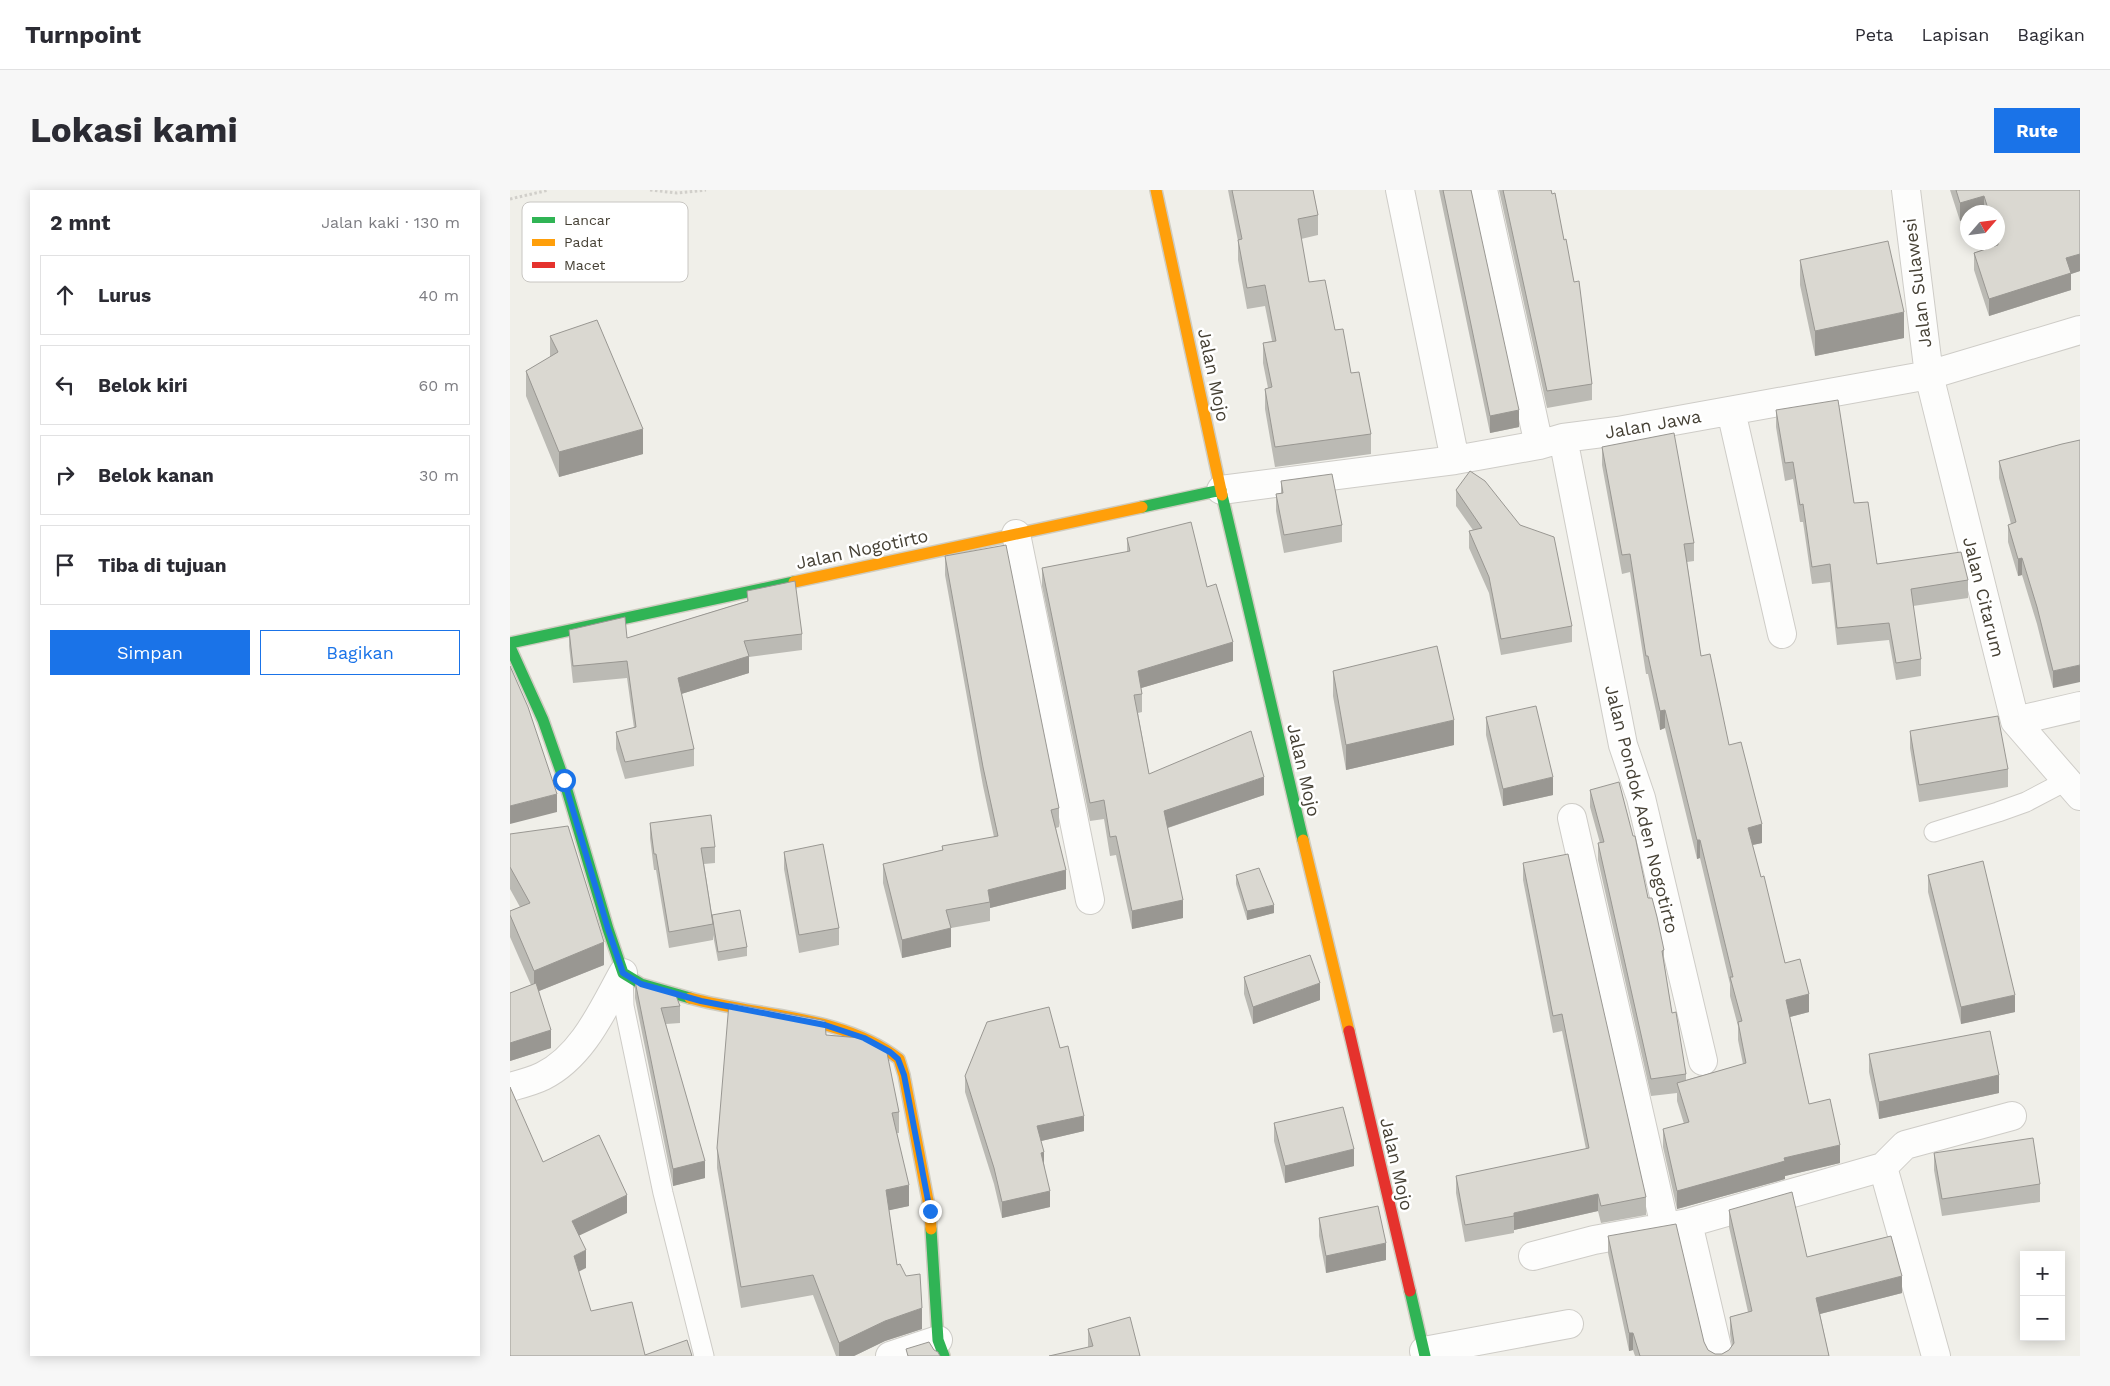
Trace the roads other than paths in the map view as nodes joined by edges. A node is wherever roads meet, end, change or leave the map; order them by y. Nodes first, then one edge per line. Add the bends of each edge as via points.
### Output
1 (1156, 190) edge
2 (1400, 190) edge
3 (1483, 190) edge
4 (1906, 190) edge
5 (2080, 330) edge
6 (1929, 375) junction
7 (1731, 411) junction
8 (1551, 441) junction
9 (1455, 460) junction
10 (1221, 490) junction
11 (1016, 534) junction
12 (1782, 634) dead end
13 (510, 643) edge
14 (510, 647) edge
15 (2080, 706) edge
16 (2014, 721) junction
17 (2073, 788) edge
18 (1572, 818) dead end
19 (1934, 832) dead end
20 (1090, 900) dead end
21 (623, 973) junction
22 (1703, 1061) dead end
23 (510, 1087) edge
24 (2012, 1116) dead end
25 (1883, 1167) junction
26 (1676, 1225) junction
27 (1533, 1256) dead end
28 (1569, 1324) dead end
29 (941, 1348) edge
30 (1424, 1354) edge
31 (704, 1356) edge
32 (890, 1356) edge
33 (1719, 1356) edge
34 (1936, 1356) edge

1 - 10 street, Jalan Mojo
2 - 9 street
3 - 8 street, Jalan Pondok Aden Nogotirto
4 - 6 street, Jalan Sulawesi
5 - 6 street, Jalan Jawa
6 - 7 street, Jalan Jawa
6 - 16 street, Jalan Citarum
7 - 8 street, Jalan Jawa
7 - 12 street
8 - 9 street, Jalan Jawa
8 - 22 street, Jalan Pondok Aden Nogotirto
9 - 10 street, Jalan Jawa
10 - 11 street, Jalan Nogotirto
10 - 30 street, Jalan Mojo
11 - 13 street, Jalan Nogotirto
11 - 20 street
14 - 21 street via 546,728
15 - 16 street
16 - 17 street, Jalan Citarum
17 - 19 lane
18 - 26 street
21 - 23 street via 582,1042 566,1060 543,1076
21 - 29 street via 641,984 701,1001 825,1025 864,1038 898,1059 904,1075 930,1211
21 - 31 lane via 624,1006 663,1193
24 - 25 street via 1905,1145
25 - 26 street
25 - 34 street
26 - 27 street via 1594,1240
26 - 33 street
28 - 30 street
29 - 32 street

